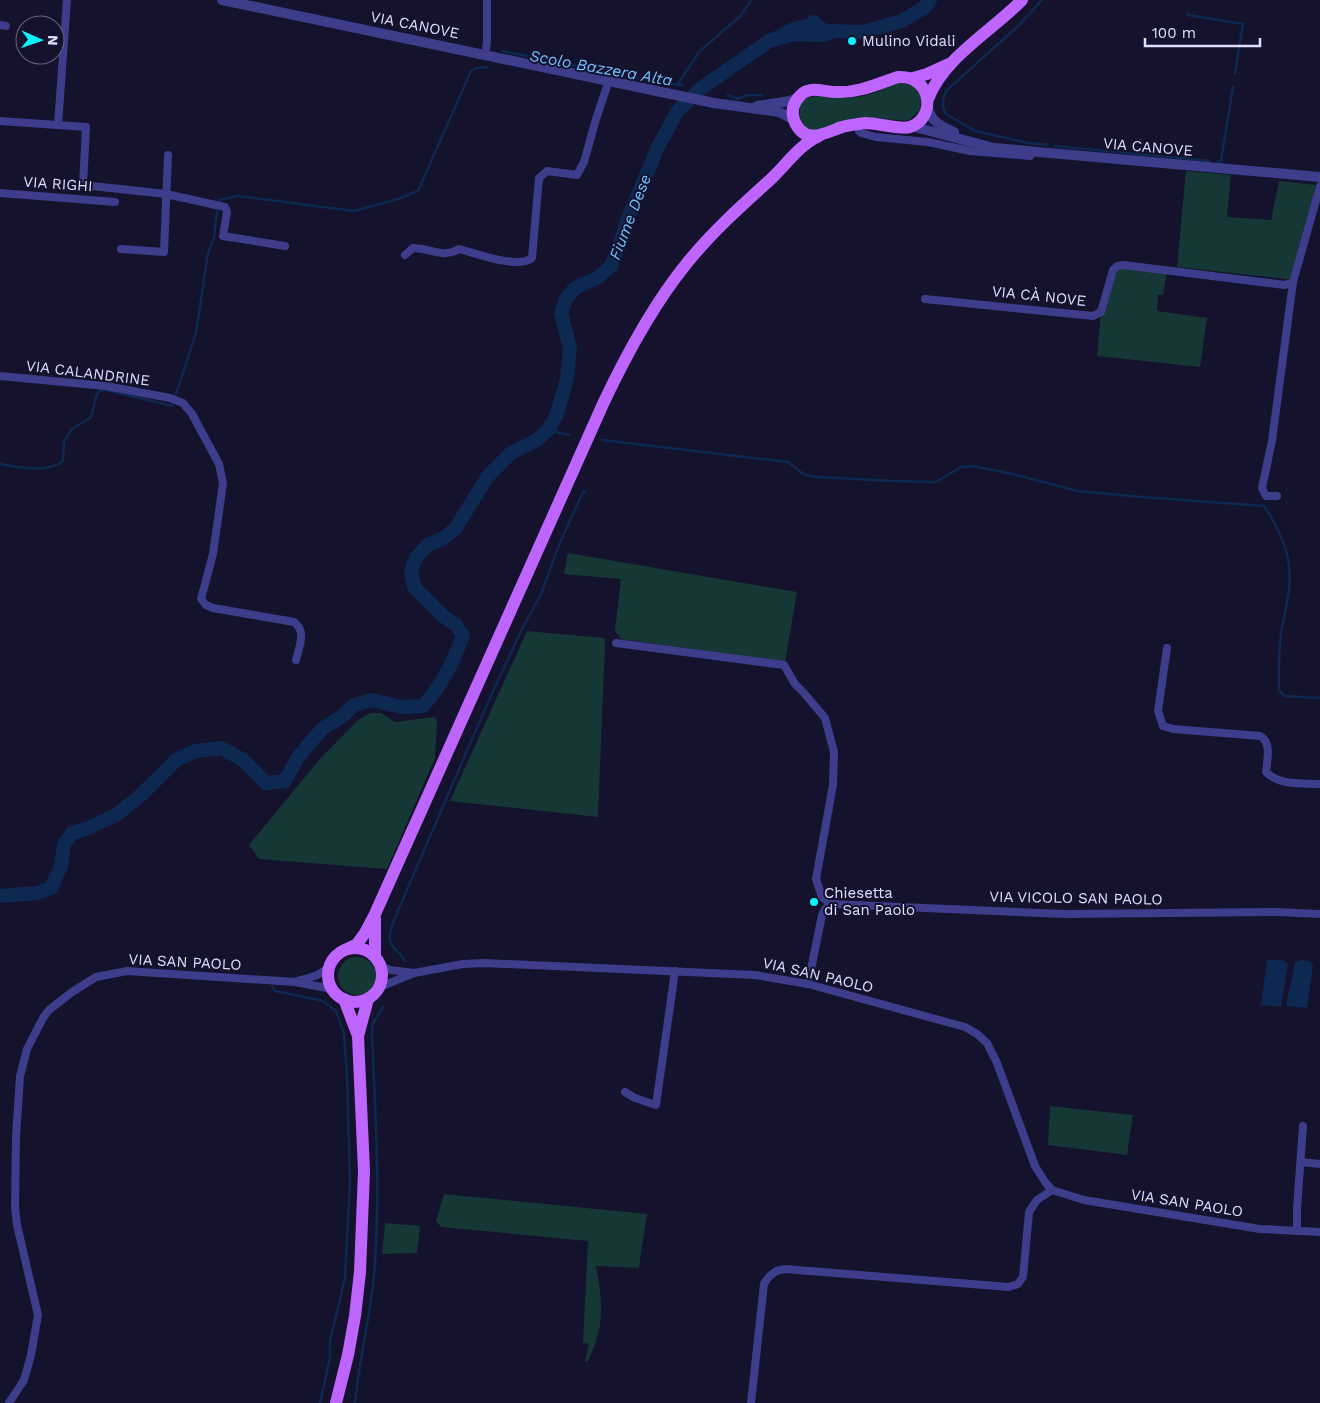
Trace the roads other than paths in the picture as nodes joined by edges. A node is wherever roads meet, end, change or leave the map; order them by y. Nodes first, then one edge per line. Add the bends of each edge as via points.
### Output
1 (67, 0) edge
2 (222, 0) edge
3 (487, 0) edge
4 (1022, 0) edge
5 (485, 54) junction
6 (951, 63) junction
7 (913, 78) junction
8 (610, 80) junction
9 (799, 97) junction
10 (928, 102) junction
11 (741, 108) junction
12 (0, 120) edge
13 (796, 124) junction
14 (859, 124) junction
15 (58, 125) junction
16 (911, 126) junction
17 (819, 136) junction
18 (974, 143) junction
19 (168, 154) dead end
20 (1030, 156) dead end
21 (1320, 177) edge
22 (772, 178) junction
23 (83, 185) junction
24 (1320, 186) edge
25 (0, 193) edge
26 (166, 194) junction
27 (82, 200) junction
28 (115, 202) dead end
29 (285, 246) dead end
30 (121, 249) dead end
31 (405, 255) dead end
32 (1292, 282) junction
33 (925, 298) dead end
34 (0, 376) edge
35 (1277, 496) dead end
36 (616, 643) dead end
37 (1167, 648) dead end
38 (296, 660) dead end
39 (1320, 784) edge
40 (831, 904) junction
41 (375, 914) junction
42 (1320, 914) edge
43 (345, 950) junction
44 (378, 961) junction
45 (330, 965) junction
46 (675, 972) junction
47 (414, 973) junction
48 (295, 982) junction
49 (808, 984) junction
50 (380, 987) junction
51 (332, 989) junction
52 (344, 999) junction
53 (368, 999) junction
54 (358, 1036) junction
55 (625, 1092) dead end
56 (1303, 1126) dead end
57 (1301, 1162) junction
58 (1320, 1164) edge
59 (1052, 1190) junction
60 (1297, 1231) junction
61 (1320, 1232) edge
62 (9, 1403) edge
63 (336, 1403) edge
64 (751, 1403) edge

1 - 15 street
2 - 5 street, VIA CANOVE
3 - 5 street
4 - 6 main road
5 - 8 street, VIA CANOVE
6 - 7 main road
6 - 10 main road via 939,78
7 - 9 main road via 898,77 856,92 813,89
7 - 10 main road via 922,87
8 - 11 street, VIA CANOVE
8 - 31 street via 577,175 548,171 539,178 532,258 516,263 460,249 442,255 424,248 413,248
9 - 11 street, VIA CANOVE
9 - 13 main road via 793,110
10 - 16 main road via 921,118
10 - 18 street, VIA CANOVE via 929,114 937,124
11 - 13 street, VIA CANOVE via 778,112
12 - 15 street
13 - 17 main road via 807,134
13 - 22 main road via 794,143
14 - 16 main road
14 - 17 main road
14 - 20 street via 861,133 876,137
15 - 23 street via 86,127
16 - 18 street, VIA CANOVE
17 - 22 main road via 810,140
18 - 21 street, VIA CANOVE via 994,148
19 - 26 street
22 - 41 main road via 733,213 687,262 630,350
23 - 26 street
23 - 27 street
24 - 32 street
25 - 27 street, VIA RIGHI
26 - 29 street via 225,207 223,236
26 - 30 street via 164,252
27 - 28 street, VIA RIGHI
32 - 33 street, VIA CÀ NOVE via 1285,285 1117,266 1112,270 1101,312 1093,316
32 - 35 street via 1272,440 1262,488 1266,496
34 - 38 street, VIA CALANDRINE via 106,386 174,399 188,408 219,464 223,483 213,554 201,599 213,608 294,622 302,634
36 - 40 street via 784,665 794,684 825,718 834,752 833,785 816,879 822,897
37 - 39 street via 1158,710 1163,726 1260,736 1268,744 1266,772 1270,776 1279,781
40 - 42 street, VIA VICOLO SAN PAOLO via 1065,914
40 - 49 street via 822,915
41 - 43 main road via 357,944
41 - 44 main road
43 - 44 main road via 361,948
43 - 45 main road
44 - 47 street, VIA SAN PAOLO via 390,970
44 - 50 main road via 382,980
45 - 48 street, VIA SAN PAOLO via 324,973
45 - 51 main road via 328,973
46 - 47 street, VIA SAN PAOLO via 484,963
46 - 49 street, VIA SAN PAOLO via 755,975
46 - 55 street via 656,1105
47 - 50 street, VIA SAN PAOLO
48 - 51 street, VIA SAN PAOLO
48 - 62 street, VIA SAN PAOLO via 127,971 96,977 72,992 42,1018 27,1049 20,1076 15,1208 38,1315 24,1380
49 - 59 street, VIA SAN PAOLO via 965,1027 977,1034 987,1043 997,1063 1035,1166
50 - 53 main road
51 - 52 main road
52 - 53 main road via 360,1002
52 - 54 main road
53 - 54 main road
54 - 63 main road via 364,1171 360,1272 352,1336
56 - 57 street
57 - 58 street
57 - 60 street
59 - 60 street, VIA SAN PAOLO via 1084,1200 1260,1229
59 - 64 street via 1037,1200 1029,1212 1023,1277 1018,1284 1008,1287 810,1271 772,1272 764,1284
60 - 61 street, VIA SAN PAOLO

